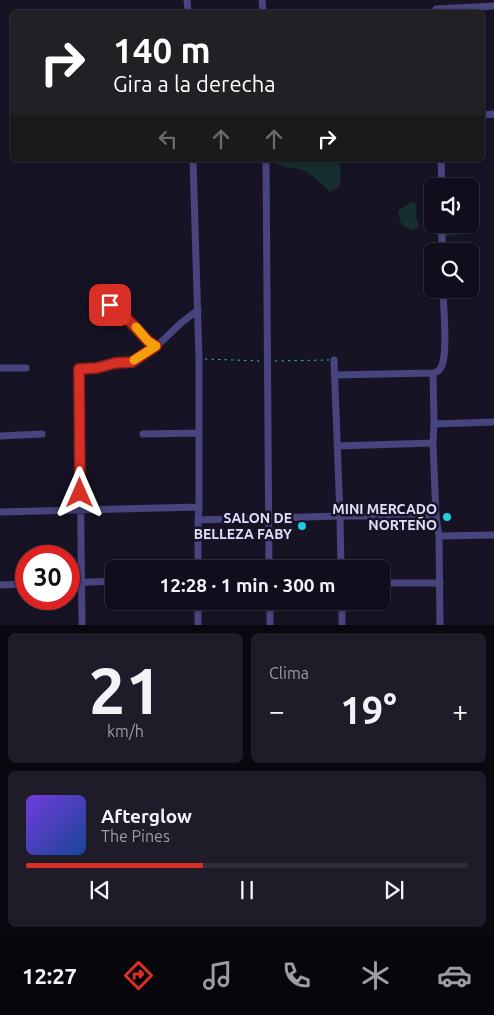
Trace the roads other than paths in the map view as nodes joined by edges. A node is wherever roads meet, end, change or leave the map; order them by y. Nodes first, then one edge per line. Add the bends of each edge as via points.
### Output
1 (494, 6) edge
2 (448, 10) edge
3 (193, 162) edge
4 (266, 162) edge
5 (441, 162) edge
6 (442, 178) edge
7 (443, 298) edge
8 (110, 305) dead end
9 (198, 310) junction
10 (156, 346) junction
11 (334, 360) dead end
12 (0, 368) edge
13 (26, 368) dead end
14 (433, 373) junction
15 (334, 375) junction
16 (494, 422) edge
17 (434, 424) junction
18 (199, 433) junction
19 (42, 434) dead end
20 (143, 434) dead end
21 (0, 436) edge
22 (433, 443) junction
23 (337, 446) junction
24 (199, 507) junction
25 (80, 510) junction
26 (0, 512) edge
27 (340, 516) junction
28 (436, 516) junction
29 (268, 517) junction
30 (198, 520) junction
31 (494, 535) edge
32 (439, 536) junction
33 (198, 560) edge
34 (269, 560) edge
35 (341, 560) edge
36 (105, 582) edge
37 (81, 583) junction
38 (390, 583) edge
39 (440, 583) junction
40 (15, 584) edge
41 (0, 585) edge
42 (198, 610) edge
43 (270, 610) edge
44 (342, 610) edge
45 (82, 625) edge
46 (198, 625) edge
47 (270, 625) edge
48 (342, 625) edge
49 (440, 625) edge

1 - 2 street
3 - 9 street
4 - 29 street
5 - 6 street
7 - 14 street via 445,352 441,368
8 - 10 street
9 - 10 street
9 - 18 street
10 - 25 street via 132,362 79,369
11 - 15 street
12 - 13 street
14 - 15 street
14 - 17 street
15 - 23 street
16 - 17 street
17 - 22 street
18 - 20 street
18 - 24 street
19 - 21 street
22 - 23 street
22 - 28 street
23 - 27 street
24 - 25 street
24 - 30 street
25 - 26 street
25 - 37 street
27 - 28 street
27 - 29 street
27 - 35 street
28 - 32 street
29 - 30 street
29 - 34 street
30 - 33 street
31 - 32 street
32 - 39 street
36 - 37 street
37 - 45 street
38 - 39 street
39 - 49 street
40 - 41 street
42 - 46 street
43 - 47 street
44 - 48 street

